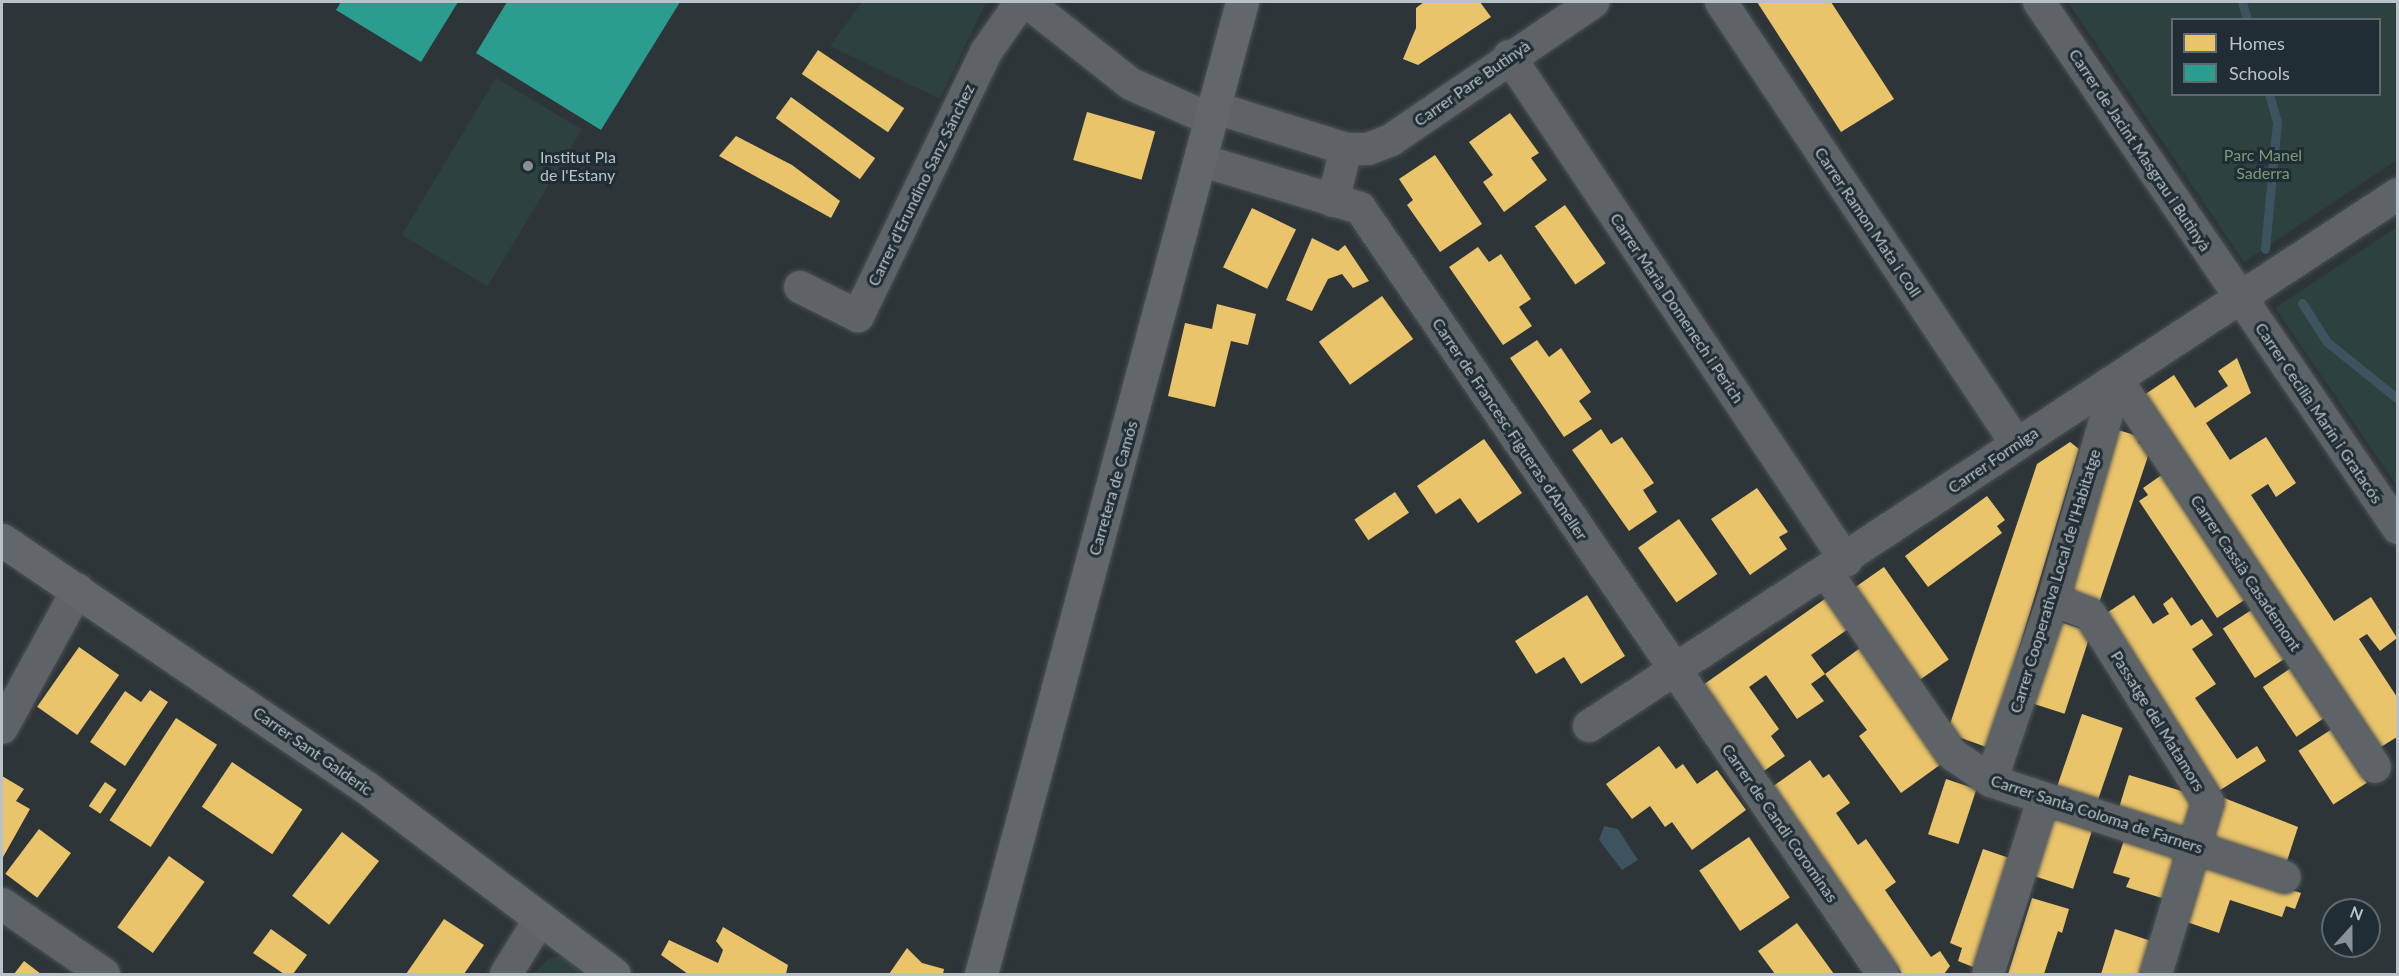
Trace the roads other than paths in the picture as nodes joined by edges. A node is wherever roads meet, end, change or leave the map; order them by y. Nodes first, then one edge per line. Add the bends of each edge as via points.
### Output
1 (1021, 2) edge
2 (1027, 2) edge
3 (1242, 2) edge
4 (1593, 2) edge
5 (1721, 2) edge
6 (2039, 2) edge
7 (1509, 56) junction
8 (1212, 113) junction
9 (1346, 149) junction
10 (1200, 160) junction
11 (2397, 194) edge
12 (1333, 201) junction
13 (801, 287) dead end
14 (2241, 298) junction
15 (2117, 380) junction
16 (2016, 443) junction
17 (2397, 528) edge
18 (2, 540) edge
19 (1836, 567) junction
20 (78, 589) junction
21 (2052, 600) junction
22 (1675, 672) junction
23 (1589, 726) dead end
24 (2, 728) edge
25 (2375, 767) dead end
26 (1991, 781) junction
27 (2043, 800) junction
28 (2196, 847) junction
29 (2285, 877) dead end
30 (2, 904) edge
31 (540, 920) junction
32 (104, 975) edge
33 (506, 975) edge
34 (614, 975) edge
35 (981, 975) edge
36 (1883, 975) edge
37 (1988, 975) edge
38 (2156, 975) edge

1 - 13 street, Carrer d'Erundino Sanz Sánchez via 986,52 858,316
2 - 8 street via 1131,84
3 - 8 street, Carretera de Camós
4 - 7 street, Carrer Pare Butinyà
5 - 16 street, Carrer Ramon Mata i Coll
6 - 14 street, Carrer de Jacint Masgrau i Butinyà
7 - 9 street, Carrer Pare Butinyà via 1391,140 1368,150
7 - 19 street, Carrer Maria Domenech i Perich
8 - 9 street
8 - 10 street, Carretera de Camós
9 - 12 street
10 - 12 street, Carrer de Francesc Figueras d'Ameller
10 - 35 street, Carretera de Camós
11 - 14 street, Carrer Formiga
12 - 22 street, Carrer de Francesc Figueras d'Ameller via 1360,208
14 - 15 street, Carrer Formiga
14 - 17 street, Carrer Cecília Marín i Gratacós
15 - 16 street, Carrer Formiga
15 - 21 street, Carrer Cooperativa Local de l'Habitatge
15 - 25 street, Carrer Cassià Casademont
16 - 19 street, Carrer Formiga
18 - 20 street, Carrer Sant Galderic
19 - 22 street, Carrer Formiga
19 - 26 street, Carrer Santa Coloma de Farners via 1952,754
20 - 24 street
20 - 31 street, Carrer Sant Galderic via 367,788
21 - 26 street, Carrer Cooperativa Local de l'Habitatge
21 - 28 street, Passatge del Matamors via 2090,614 2208,802
22 - 23 street, Carrer Formiga
22 - 36 street, Carrer de Candi Corominas
26 - 27 street, Carrer Santa Coloma de Farners
27 - 28 street, Carrer Santa Coloma de Farners
27 - 37 street
28 - 29 street, Carrer Santa Coloma de Farners
28 - 38 street, Passatge del Matamors
30 - 32 street
31 - 33 street
31 - 34 street, Carrer Sant Galderic

